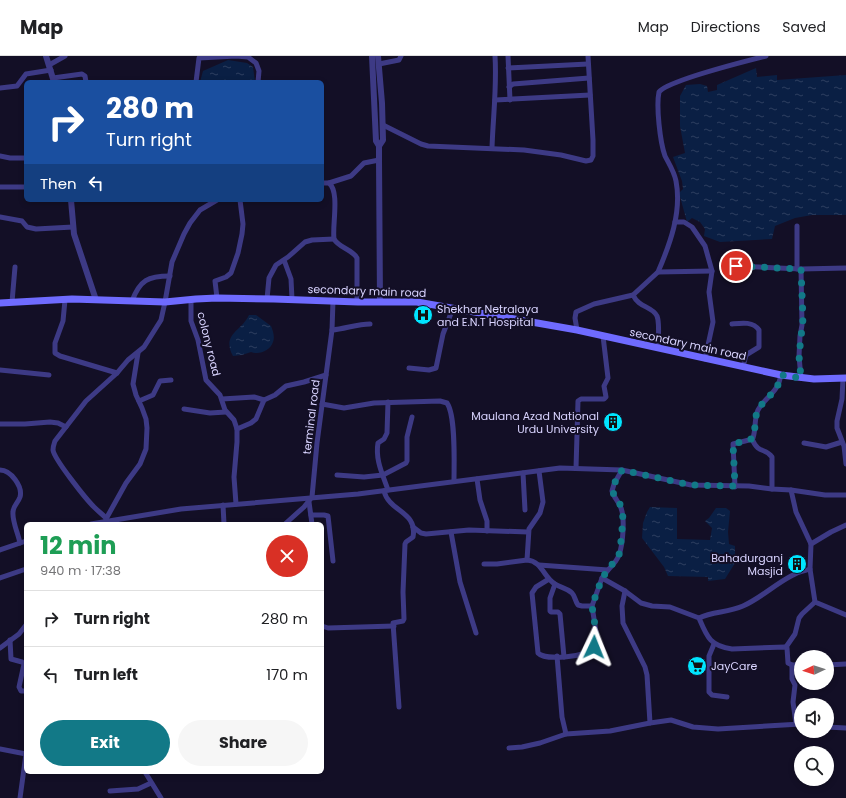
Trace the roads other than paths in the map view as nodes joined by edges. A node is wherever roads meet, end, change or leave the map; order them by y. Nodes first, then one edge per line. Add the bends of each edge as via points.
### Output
1 (46, 56) edge
2 (65, 56) edge
3 (372, 56) edge
4 (378, 56) edge
5 (401, 56) edge
6 (494, 56) edge
7 (508, 56) edge
8 (588, 56) edge
9 (766, 56) edge
10 (200, 57) edge
11 (379, 64) junction
12 (588, 64) junction
13 (50, 67) junction
14 (508, 68) junction
15 (376, 78) junction
16 (589, 78) junction
17 (54, 80) edge
18 (85, 80) edge
19 (196, 80) edge
20 (258, 80) edge
21 (509, 87) junction
22 (0, 88) edge
23 (590, 95) junction
24 (495, 100) junction
25 (510, 100) junction
26 (382, 125) junction
27 (379, 146) junction
28 (492, 148) junction
29 (0, 156) edge
30 (24, 158) edge
31 (379, 160) junction
32 (324, 183) edge
33 (329, 183) junction
34 (0, 187) edge
35 (24, 187) edge
36 (71, 202) edge
37 (214, 202) edge
38 (240, 202) edge
39 (0, 218) edge
40 (675, 222) junction
41 (796, 226) dead end
42 (73, 227) junction
43 (334, 239) junction
44 (284, 260) junction
45 (736, 266) dead end
46 (15, 267) dead end
47 (846, 268) edge
48 (799, 269) junction
49 (712, 271) junction
50 (658, 272) junction
51 (170, 276) junction
52 (633, 295) junction
53 (216, 298) junction
54 (191, 299) junction
55 (266, 299) junction
56 (65, 300) junction
57 (96, 300) junction
58 (292, 300) junction
59 (132, 301) junction
60 (12, 302) junction
61 (165, 302) junction
62 (333, 302) junction
63 (356, 302) junction
64 (380, 302) junction
65 (0, 303) edge
66 (453, 308) junction
67 (370, 324) dead end
68 (732, 324) dead end
69 (332, 330) junction
70 (577, 330) junction
71 (602, 336) junction
72 (658, 348) junction
73 (138, 353) junction
74 (705, 359) junction
75 (743, 367) junction
76 (409, 368) dead end
77 (0, 370) edge
78 (117, 373) junction
79 (49, 375) dead end
80 (326, 375) junction
81 (781, 375) junction
82 (801, 378) junction
83 (844, 378) edge
84 (171, 380) dead end
85 (222, 399) junction
86 (264, 400) junction
87 (139, 401) junction
88 (388, 402) junction
89 (322, 404) junction
90 (184, 409) dead end
91 (226, 412) junction
92 (412, 417) dead end
93 (0, 424) edge
94 (66, 428) junction
95 (237, 429) junction
96 (752, 440) junction
97 (842, 442) junction
98 (804, 443) dead end
99 (846, 464) edge
100 (576, 468) junction
101 (0, 470) edge
102 (622, 470) junction
103 (539, 471) junction
104 (523, 473) junction
105 (337, 475) dead end
106 (383, 475) junction
107 (477, 479) junction
108 (454, 481) junction
109 (735, 486) junction
110 (772, 489) junction
111 (386, 490) junction
112 (791, 490) junction
113 (846, 495) edge
114 (312, 497) junction
115 (309, 502) junction
116 (236, 504) junction
117 (223, 505) junction
118 (525, 510) dead end
119 (312, 516) junction
120 (106, 521) edge
121 (224, 522) edge
122 (287, 522) edge
123 (312, 522) edge
124 (846, 525) edge
125 (413, 527) junction
126 (487, 531) junction
127 (451, 532) junction
128 (528, 532) junction
129 (23, 542) edge
130 (811, 544) junction
131 (0, 550) edge
132 (527, 560) junction
133 (333, 561) dead end
134 (484, 564) dead end
135 (539, 565) junction
136 (810, 569) junction
137 (24, 570) edge
138 (608, 570) junction
139 (0, 578) edge
140 (602, 578) junction
141 (549, 579) junction
142 (555, 584) junction
143 (625, 591) junction
144 (815, 602) junction
145 (592, 606) junction
146 (846, 615) edge
147 (698, 618) junction
148 (394, 626) junction
149 (324, 627) edge
150 (24, 628) edge
151 (476, 633) dead end
152 (10, 640) junction
153 (714, 644) junction
154 (786, 647) junction
155 (0, 648) edge
156 (557, 656) junction
157 (564, 657) junction
158 (24, 664) edge
159 (24, 664) edge
160 (846, 664) edge
161 (792, 665) joint
162 (834, 665) edge
163 (24, 691) edge
164 (727, 697) dead end
165 (794, 706) edge
166 (399, 707) dead end
167 (650, 723) junction
168 (794, 724) edge
169 (834, 727) edge
170 (846, 728) edge
171 (566, 734) junction
172 (509, 748) dead end
173 (0, 749) edge
174 (24, 754) edge
175 (24, 769) edge
176 (146, 774) edge
177 (152, 783) junction
178 (110, 791) dead end
179 (20, 798) edge
180 (161, 798) edge

1 - 13 street
2 - 13 street
3 - 15 street
4 - 11 street
5 - 11 street via 399,60
6 - 24 street
7 - 14 street
8 - 12 street
9 - 40 street via 703,73 666,86 659,92 663,148 676,182 678,202
10 - 19 street
10 - 20 street via 248,57 256,64 259,71
11 - 15 street
12 - 14 street
12 - 16 street
13 - 17 street
13 - 22 street via 26,74 17,86
14 - 21 street
15 - 26 street
15 - 27 street via 376,141
16 - 21 street via 514,84
16 - 23 street
17 - 18 street via 82,74
21 - 25 street
23 - 25 street
23 - 28 street via 594,146 591,160
24 - 25 street
24 - 28 street
26 - 27 street via 383,140
26 - 28 street via 424,146
27 - 31 street
29 - 30 street
31 - 33 street via 364,163 351,176
31 - 64 street
32 - 33 street
33 - 43 street via 333,186 335,194
34 - 35 street
36 - 42 street
37 - 51 street via 200,210 190,223 172,262
38 - 53 street via 243,224 241,241 231,273 226,278 214,281
39 - 42 street via 22,221 28,227 36,229
40 - 49 street via 684,222 692,227 705,246
40 - 50 street via 668,250
41 - 48 street
42 - 57 street via 77,247
43 - 44 street via 308,241
43 - 63 street via 357,258
44 - 55 street via 276,265 269,278
44 - 58 street via 291,279
45 - 48 street
46 - 60 street
47 - 48 street
48 - 82 street via 803,319 799,356
49 - 50 street
49 - 74 street via 709,292 713,319
50 - 52 street
51 - 59 street via 148,278 138,287
51 - 61 street
52 - 70 street via 594,304 576,312
52 - 72 street via 637,303 657,316
53 - 54 main road, secondary main road
53 - 55 main road, secondary main road
54 - 61 main road, secondary main road
54 - 85 street, colony road via 191,321 198,340 204,375
55 - 58 main road, secondary main road
56 - 57 main road, secondary main road
56 - 60 main road, secondary main road
56 - 78 street via 55,353
57 - 59 main road, secondary main road
58 - 62 main road, secondary main road
59 - 61 main road, secondary main road
60 - 65 main road, secondary main road
61 - 73 street via 158,325
62 - 63 main road, secondary main road
62 - 69 street, terminal road
63 - 64 main road, secondary main road
64 - 66 main road, secondary main road via 417,302
66 - 70 main road, secondary main road
66 - 76 street via 443,334 436,368
67 - 69 street
68 - 75 street via 746,323 759,330 759,347 746,355
69 - 80 street, terminal road
70 - 71 main road, secondary main road
71 - 72 main road, secondary main road
71 - 100 street via 608,378 604,386 606,397 578,401
72 - 74 main road, secondary main road
73 - 78 street
73 - 87 street via 133,384
74 - 75 main road, secondary main road
75 - 81 main road, secondary main road
77 - 79 street
78 - 94 street via 86,400
80 - 86 street via 286,386
80 - 89 street, terminal road
81 - 82 main road, secondary main road
81 - 96 street via 777,387 757,413
82 - 83 main road, secondary main road
83 - 97 street via 837,421
84 - 87 street via 160,382 153,395
85 - 86 street via 254,397
85 - 91 street, colony road
86 - 95 street via 256,419
87 - 120 street via 146,419 146,449 140,464 126,482
88 - 89 street via 344,408
88 - 106 street via 386,433 384,439 378,443 379,467
88 - 108 street via 447,403 452,425
89 - 114 street, terminal road
90 - 91 street via 210,413
91 - 95 street, colony road via 234,420
92 - 106 street via 407,437 407,462
93 - 94 street via 50,422
94 - 120 street via 54,445 55,455 73,482
95 - 116 street via 234,477
96 - 109 street via 733,444
96 - 110 street via 757,449 772,457
97 - 98 street via 826,447
97 - 99 street
100 - 102 street
100 - 103 street
101 - 129 street via 11,473 20,490 19,500 13,511
102 - 109 street via 691,485
102 - 138 street via 612,491 622,512 620,550 617,559
103 - 104 street
103 - 128 street via 544,502
104 - 107 street
104 - 118 street
105 - 106 street
106 - 111 street
107 - 108 street
107 - 126 street
108 - 111 street
109 - 110 street
110 - 112 street
111 - 114 street
111 - 125 street via 389,501 408,516
112 - 113 street
112 - 130 street via 796,512
114 - 115 street, terminal road
114 - 116 street
115 - 119 street
115 - 122 street, terminal road
116 - 117 street
117 - 120 street
117 - 121 street
119 - 123 street
119 - 133 street via 328,516
124 - 130 street
125 - 127 street via 426,534
125 - 148 street via 413,537 405,544 404,619 394,622
126 - 127 street
126 - 128 street
127 - 151 street via 460,582
128 - 132 street
129 - 131 street
130 - 136 street
132 - 134 street
132 - 135 street
135 - 138 street
135 - 141 street
136 - 144 street
136 - 147 street via 791,576 759,598 740,607
137 - 139 street
138 - 140 street
140 - 143 street
140 - 145 street
141 - 142 street
141 - 156 street via 536,587 532,593 535,630 538,654 543,657
142 - 145 street via 568,590 580,606
142 - 157 street via 550,598 550,611 560,614
143 - 147 street via 641,603 670,607
143 - 167 street via 622,606 623,623 645,667
144 - 146 street
144 - 154 street via 799,618 795,634
145 - 157 street via 596,632 593,650
147 - 153 street via 706,635
148 - 149 street
148 - 166 street
150 - 152 street
152 - 155 street
152 - 159 street via 11,659
153 - 154 street via 732,649
153 - 164 street via 709,656 709,692 712,695
154 - 161 street via 787,661
156 - 157 street
156 - 171 street via 562,717
158 - 163 street via 19,688
160 - 162 street
161 - 165 street via 795,685
167 - 168 street via 671,720 693,727 718,730
167 - 171 street via 610,731
169 - 170 street
171 - 172 street via 540,743
173 - 174 street
175 - 179 street
176 - 177 street
177 - 178 street via 141,788
177 - 180 street

